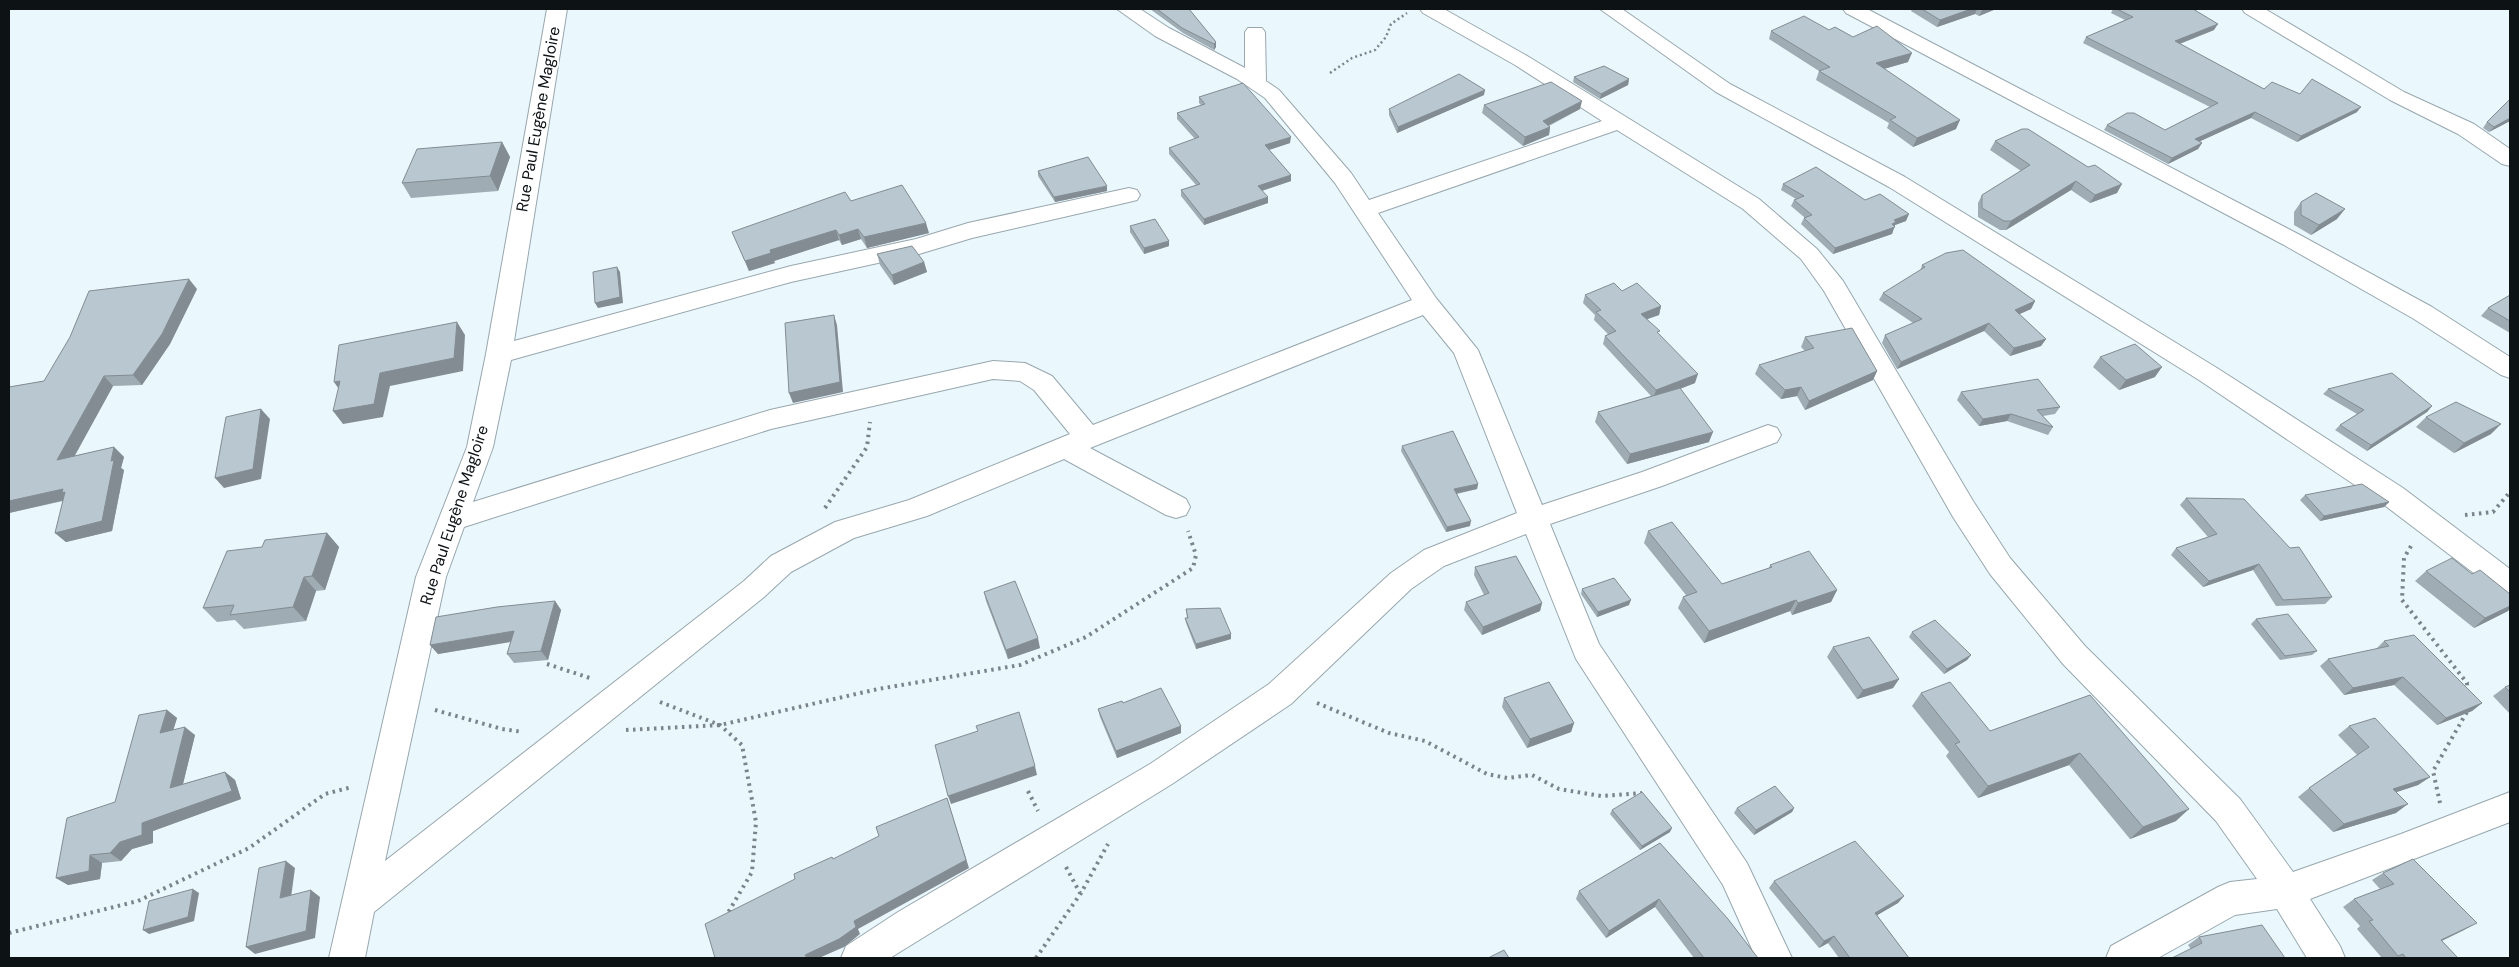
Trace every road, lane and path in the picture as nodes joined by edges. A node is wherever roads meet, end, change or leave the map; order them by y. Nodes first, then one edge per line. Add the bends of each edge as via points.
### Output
1 (557, 9) edge
2 (1127, 9) edge
3 (1610, 9) edge
4 (1852, 9) edge
5 (2252, 9) edge
6 (1421, 10) edge
7 (1255, 32) dead end
8 (1330, 73) dead end
9 (1256, 83) junction
10 (1619, 122) junction
11 (2510, 159) edge
12 (1129, 194) dead end
13 (1364, 210) junction
14 (1427, 304) junction
15 (499, 354) junction
16 (2510, 368) edge
17 (873, 397) junction
18 (1768, 435) dead end
19 (1077, 442) junction
20 (2510, 492) edge
21 (1176, 507) joint
22 (1533, 519) junction
23 (452, 520) junction
24 (2424, 520) junction
25 (809, 547) junction
26 (2510, 585) edge
27 (547, 664) dead end
28 (627, 690) junction
29 (1280, 694) junction
30 (2468, 698) edge
31 (404, 699) junction
32 (2468, 706) edge
33 (720, 725) junction
34 (617, 732) dead end
35 (569, 737) junction
36 (387, 778) junction
37 (1688, 803) junction
38 (2510, 807) edge
39 (2446, 833) junction
40 (1109, 842) dead end
41 (2286, 891) junction
42 (358, 904) junction
43 (724, 918) edge
44 (9, 933) edge
45 (347, 958) edge
46 (859, 958) edge
47 (1036, 958) edge
48 (1774, 958) edge
49 (2124, 958) edge
50 (2327, 958) edge

1 - 15 street, Rue Paul Eugène Magloire
2 - 9 street via 1162,32
3 - 24 street via 1723,88 1897,182 2208,374 2393,496
4 - 16 street via 2292,240 2424,313
5 - 11 street via 2397,96 2466,129
6 - 8 path via 1406,13 1392,24 1375,50 1352,58
6 - 10 street via 1522,61
7 - 9 street
9 - 13 street via 1272,94 1343,178
10 - 13 street
10 - 41 street via 1751,204 1810,254 1834,287 1963,509 2000,566 2074,655 2228,810
12 - 15 street via 791,274
13 - 14 street
14 - 19 street
14 - 22 street via 1465,350
15 - 23 street, Rue Paul Eugène Magloire via 480,447
17 - 19 street via 993,370 1025,372 1043,383
17 - 23 street via 770,420
17 - 25 path via 868,447 824,509
18 - 22 street
19 - 21 street
19 - 25 street via 917,508 845,530
20 - 24 path via 2493,512
21 - 33 path via 1192,539 1196,555 1193,568 1086,637 1020,665 878,689
22 - 29 street via 1434,558 1401,581
22 - 37 street via 1587,650
23 - 31 street, Rue Paul Eugène Magloire via 430,577
24 - 26 street
24 - 30 path via 2404,558 2402,600 2467,683
25 - 28 street via 781,564
27 - 28 path
28 - 33 path
28 - 35 street
29 - 37 path via 1324,705 1389,733 1425,741 1487,774 1507,778 1532,775 1559,789 1601,796 1639,792
29 - 46 street via 1161,774
31 - 35 path via 502,729
31 - 36 street, Rue Paul Eugène Magloire
32 - 39 path via 2468,713 2433,771
33 - 34 path
33 - 43 path via 742,745 756,822 752,872
35 - 42 street
36 - 42 street, Rue Paul Eugène Magloire
36 - 44 path via 325,794 250,848 138,901
37 - 48 street via 1735,874
38 - 39 street
39 - 41 street
40 - 47 path via 1080,893
41 - 49 street via 2230,899
41 - 50 street
42 - 45 street, Rue Paul Eugène Magloire

